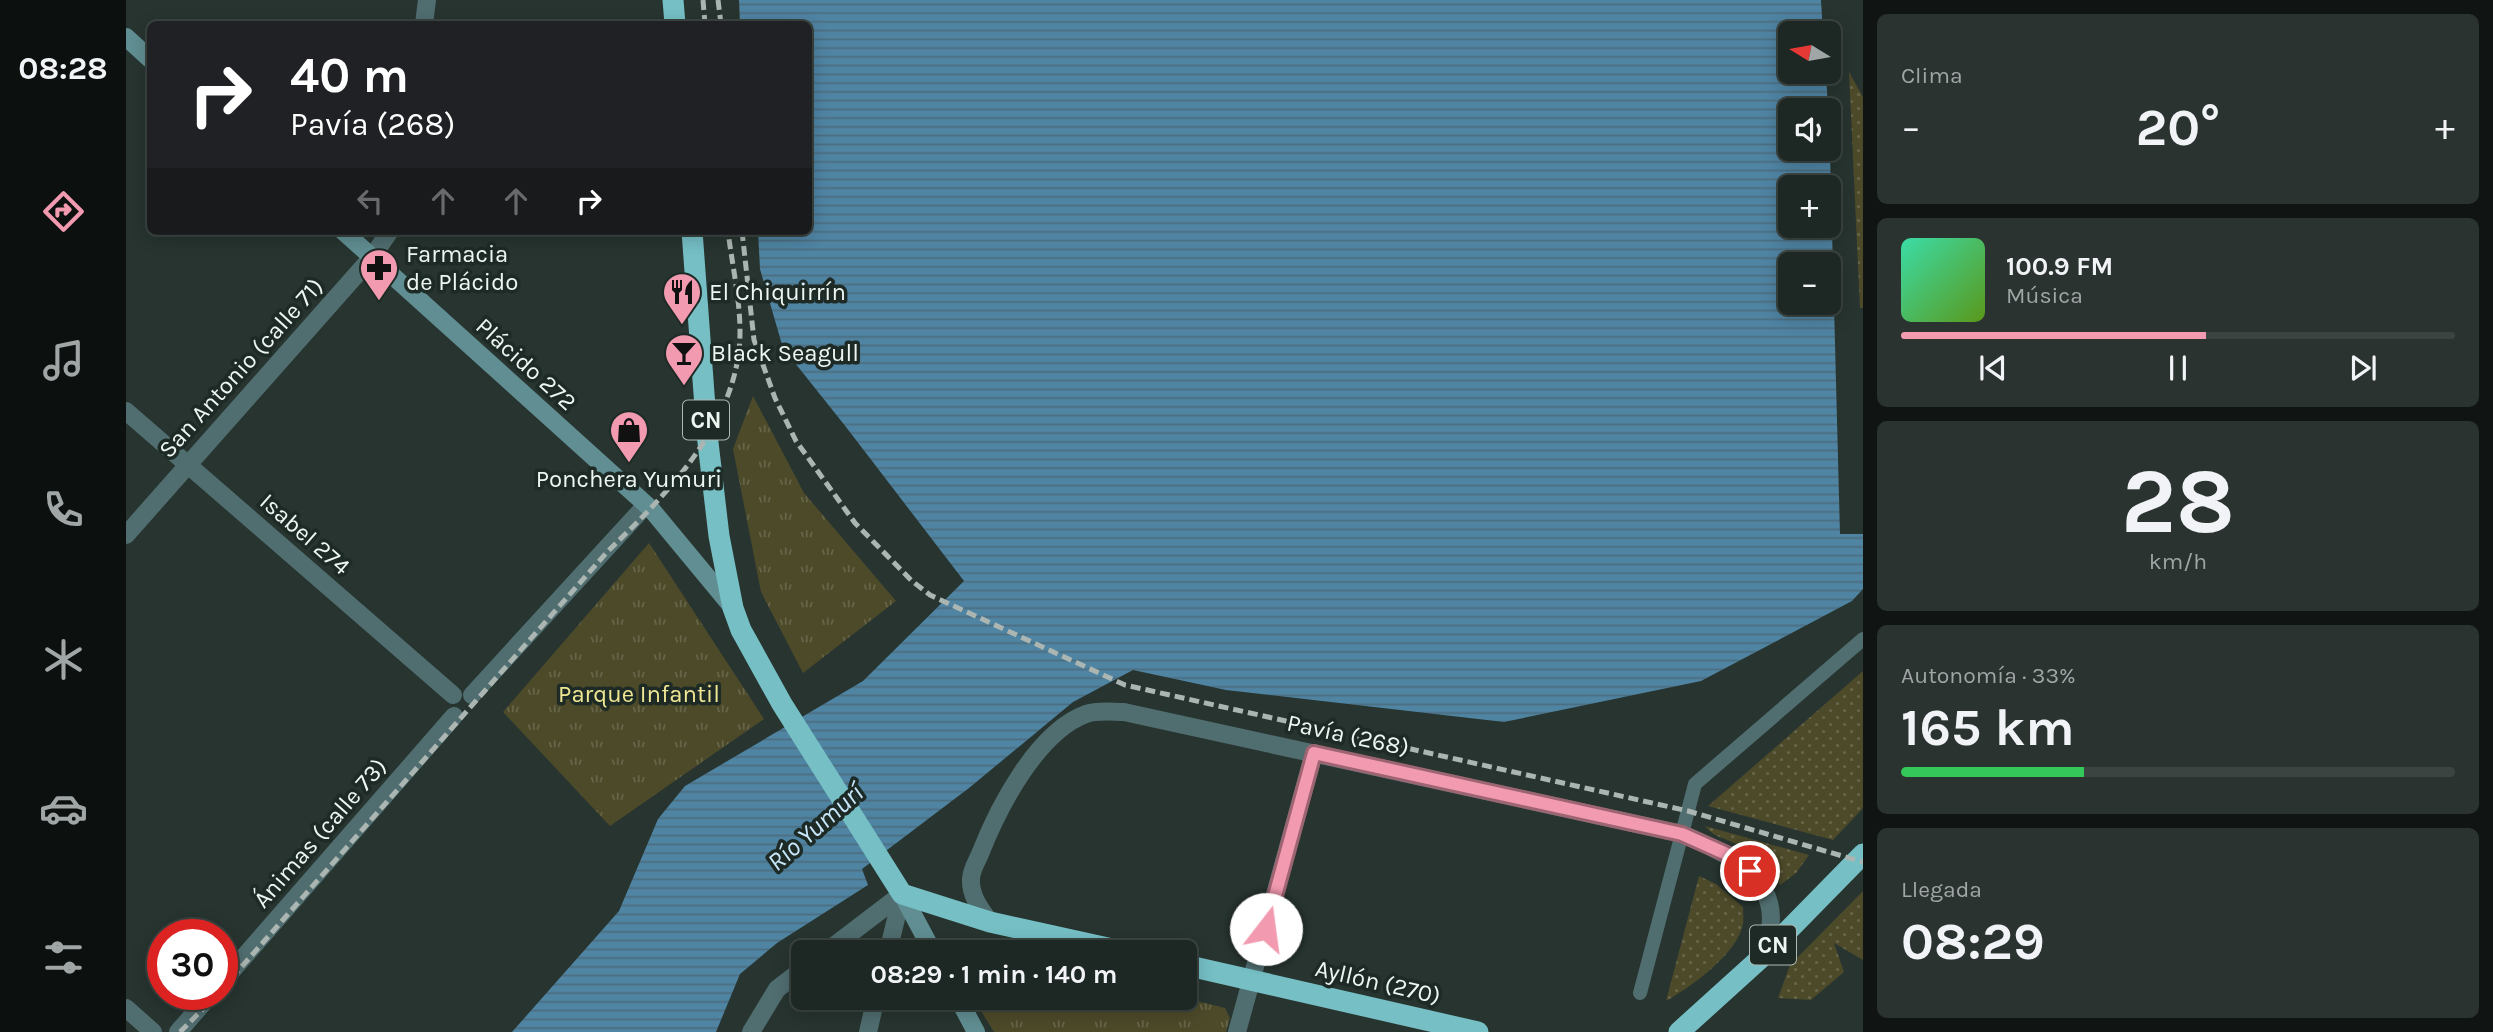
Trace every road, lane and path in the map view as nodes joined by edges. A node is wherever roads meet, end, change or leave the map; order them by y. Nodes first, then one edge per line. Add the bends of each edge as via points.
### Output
1 (427, 0) edge
2 (673, 0) edge
3 (424, 21) edge
4 (675, 21) edge
5 (126, 37) edge
6 (147, 56) edge
7 (347, 235) edge
8 (387, 235) edge
9 (692, 235) edge
10 (372, 257) junction
11 (126, 411) edge
12 (188, 465) junction
13 (646, 505) junction
14 (126, 535) edge
15 (733, 608) junction
16 (1863, 639) edge
17 (453, 695) dead end
18 (472, 695) dead end
19 (454, 716) dead end
20 (1314, 753) junction
21 (1682, 834) junction
22 (1863, 854) edge
23 (897, 886) junction
24 (990, 922) junction
25 (839, 940) edge
26 (890, 940) edge
27 (926, 940) edge
28 (1072, 940) edge
29 (1763, 956) junction
30 (238, 964) edge
31 (1197, 968) edge
32 (791, 978) edge
33 (1252, 980) junction
34 (1640, 993) dead end
35 (126, 1008) edge
36 (197, 1010) edge
37 (873, 1010) edge
38 (964, 1010) edge
39 (153, 1032) edge
40 (178, 1032) edge
41 (751, 1032) edge
42 (868, 1032) edge
43 (976, 1032) edge
44 (1237, 1032) edge
45 (1478, 1032) edge
46 (1679, 1032) edge

1 - 3 street
2 - 4 highway
5 - 6 street
7 - 10 street, Plácido 272
8 - 10 street, San Antonio (calle 71)
9 - 15 highway, CN via 707,433
10 - 12 street, San Antonio (calle 71)
10 - 13 street, Plácido 272
11 - 12 street, Isabel 274
12 - 14 street, San Antonio (calle 71)
12 - 17 street, Isabel 274
13 - 15 street, Plácido 272
13 - 18 street
15 - 23 highway, CN via 782,704
16 - 21 lane via 1695,784
19 - 30 street, Ánimas (calle 73)
20 - 21 street, Pavía (268)
20 - 24 street, Pavía (268) via 1124,712 1087,714 1045,744 994,817 971,879 975,902
20 - 33 street
21 - 29 street, Pavía (268) via 1731,856 1750,871 1762,889 1771,928
21 - 34 lane
22 - 29 highway, CN
23 - 24 highway
23 - 25 street
23 - 26 street
23 - 27 street
24 - 28 highway
29 - 46 highway, CN
31 - 33 highway, Ayllón (270)
32 - 41 street via 777,989
33 - 44 street
33 - 45 highway, Ayllón (270)
35 - 39 street
36 - 40 street
37 - 42 street
38 - 43 street

